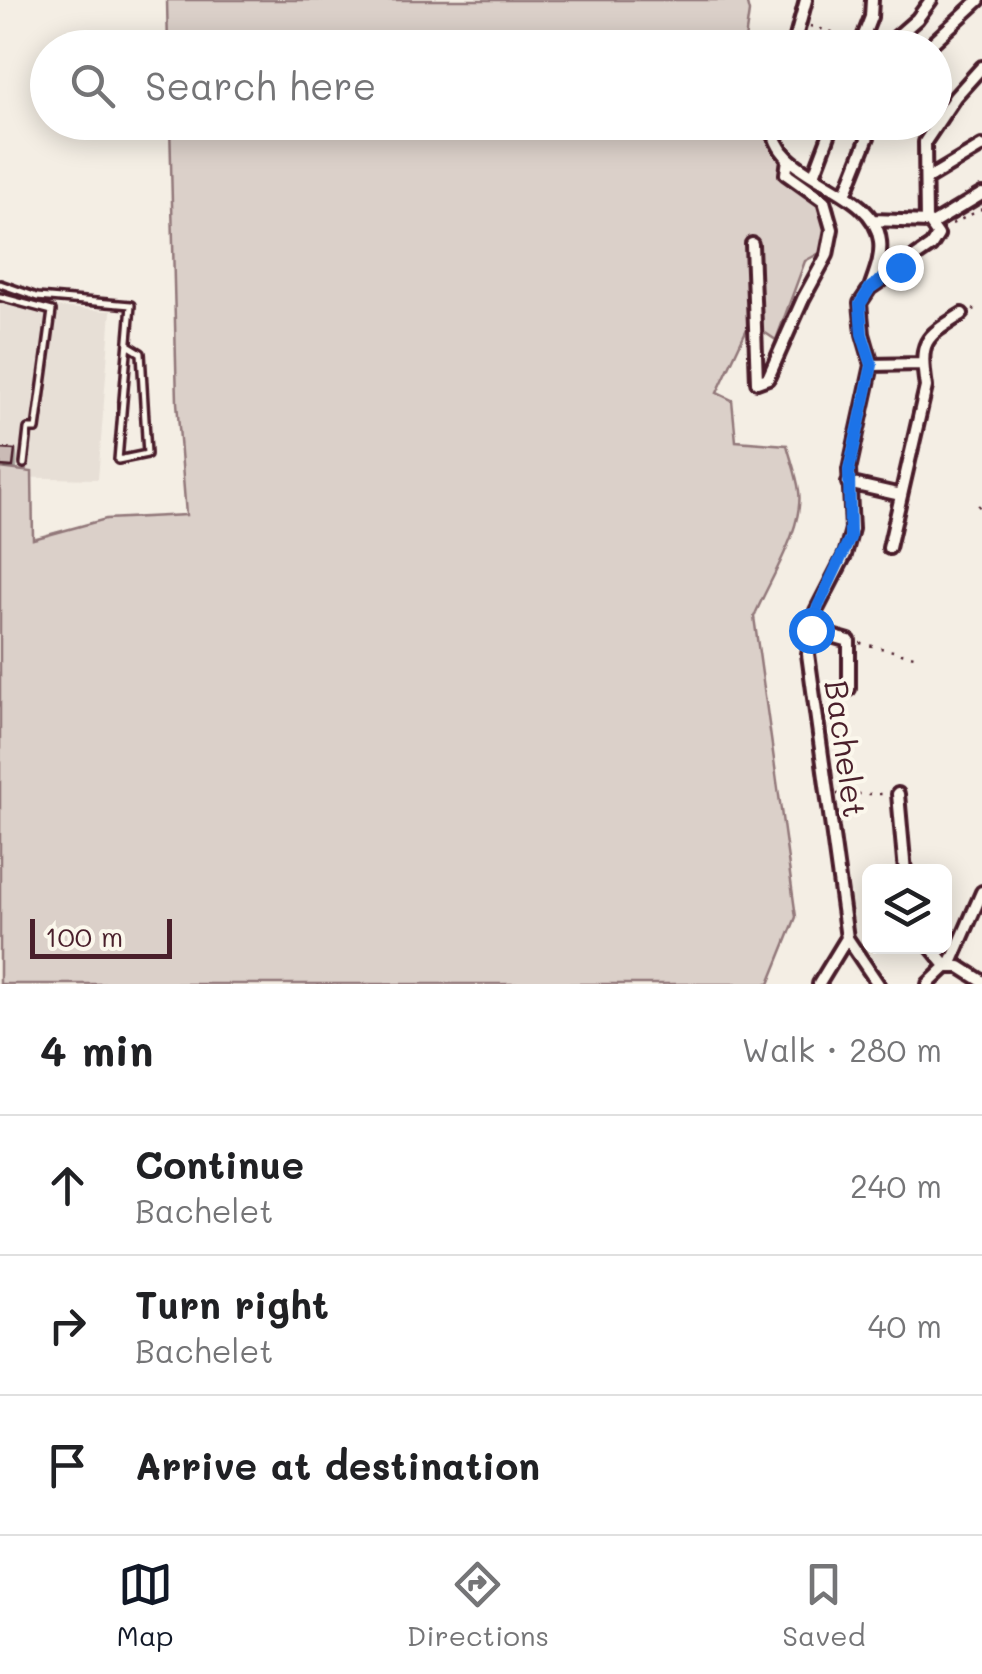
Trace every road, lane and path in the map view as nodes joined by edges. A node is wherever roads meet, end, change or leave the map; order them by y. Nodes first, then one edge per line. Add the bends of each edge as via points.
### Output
1 (806, 0) edge
2 (872, 0) edge
3 (931, 0) edge
4 (980, 0) edge
5 (801, 24) junction
6 (799, 30) edge
7 (819, 30) edge
8 (866, 30) edge
9 (904, 30) edge
10 (947, 30) edge
11 (982, 66) edge
12 (952, 100) edge
13 (775, 140) edge
14 (827, 140) edge
15 (867, 140) edge
16 (926, 140) edge
17 (982, 146) edge
18 (788, 159) junction
19 (814, 175) junction
20 (927, 179) junction
21 (982, 194) edge
22 (845, 195) junction
23 (982, 210) edge
24 (873, 220) junction
25 (932, 226) junction
26 (752, 244) dead end
27 (0, 284) edge
28 (870, 288) junction
29 (0, 297) edge
30 (982, 306) edge
31 (962, 314) joint
32 (128, 345) junction
33 (922, 364) junction
34 (872, 365) junction
35 (24, 464) dead end
36 (848, 484) junction
37 (901, 495) junction
38 (889, 548) dead end
39 (811, 630) junction
40 (849, 640) junction
41 (914, 656) dead end
42 (850, 689) dead end
43 (825, 794) junction
44 (898, 794) joint
45 (904, 864) edge
46 (982, 892) edge
47 (976, 912) edge
48 (847, 938) junction
49 (936, 954) edge
50 (947, 967) junction
51 (982, 981) edge
52 (818, 984) edge
53 (878, 984) edge
54 (928, 984) edge

1 - 5 street
2 - 8 street
3 - 9 street
4 - 10 street
5 - 6 street
5 - 7 path
11 - 12 street
13 - 18 street
14 - 19 street
15 - 22 street
16 - 20 street
17 - 20 street
18 - 19 street
18 - 26 street via 786,174 824,201 832,229 827,256 768,378 757,382
19 - 22 street
20 - 25 street
21 - 25 street
22 - 24 street
23 - 25 path
24 - 25 street
24 - 28 street, Bachelet via 880,260
25 - 28 street via 934,244
27 - 32 lane via 37,297 131,305
28 - 34 street, Bachelet via 860,319
29 - 35 lane via 52,311 36,429 28,428
30 - 31 path
31 - 33 street via 929,335
32 - 32 lane via 141,353 147,454 118,460
33 - 34 street
33 - 37 street via 926,387
34 - 36 street, Bachelet
36 - 37 street
36 - 39 street, Bachelet via 850,538
37 - 38 street
39 - 40 street
39 - 43 street, Bachelet via 808,666
40 - 41 path
40 - 42 street
43 - 44 path
43 - 48 street, Bachelet
44 - 45 street
46 - 47 street
47 - 50 street
48 - 52 street
48 - 53 street
49 - 50 street
50 - 51 street via 960,966
50 - 54 street

